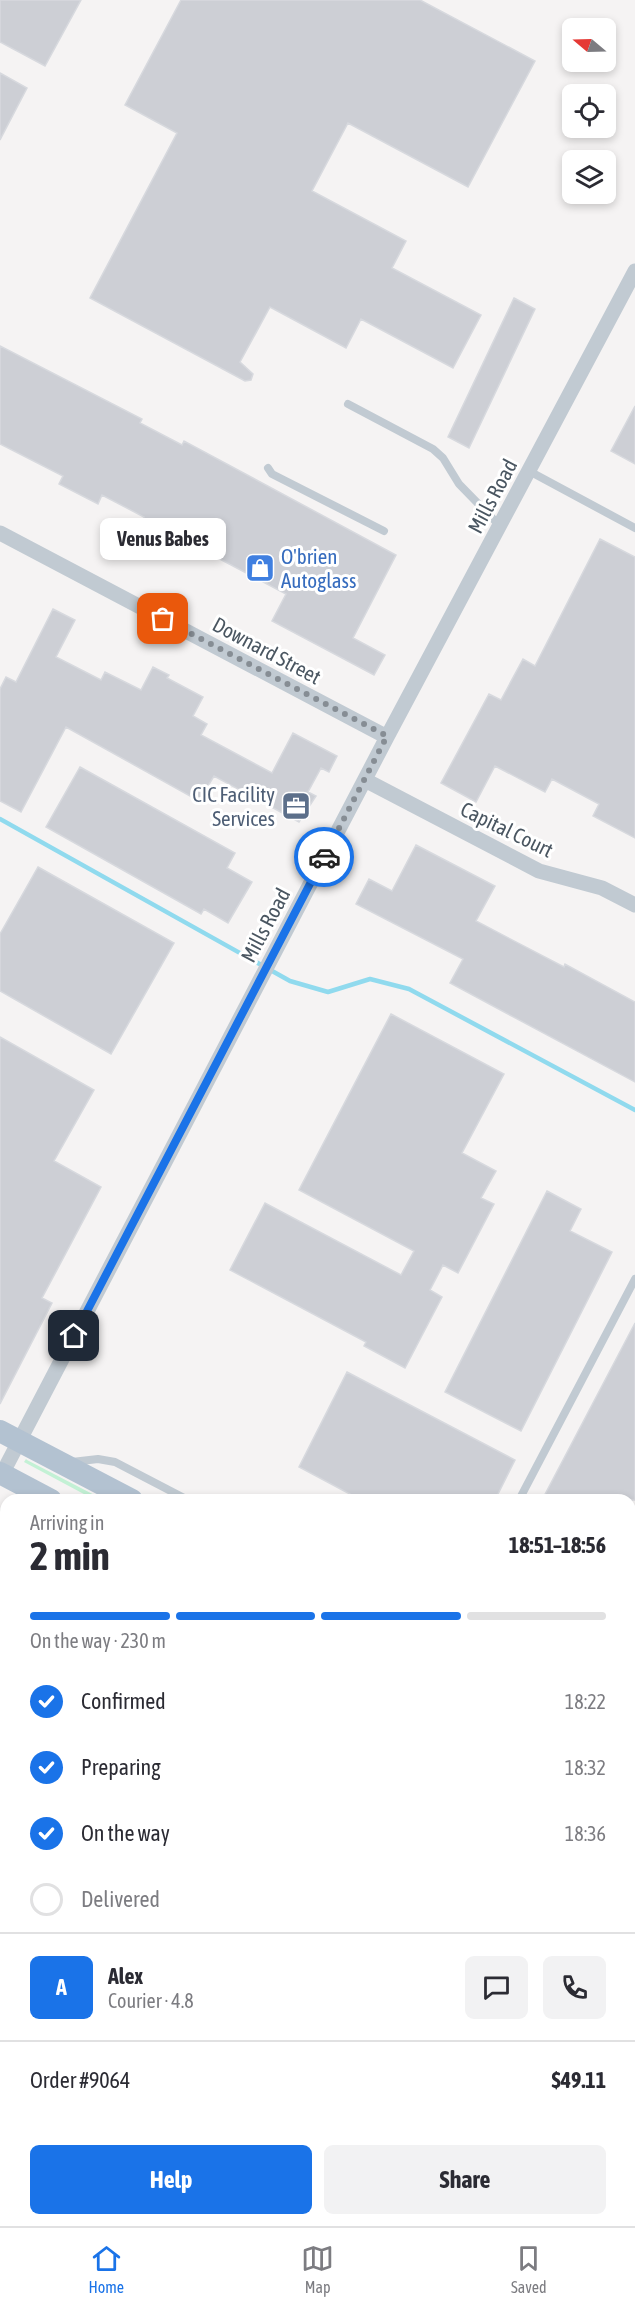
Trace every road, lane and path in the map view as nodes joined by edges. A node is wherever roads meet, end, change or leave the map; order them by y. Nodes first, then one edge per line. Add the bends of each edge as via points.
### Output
1 (635, 270) edge
2 (348, 404) dead end
3 (268, 468) dead end
4 (529, 471) junction
5 (500, 526) junction
6 (635, 528) edge
7 (384, 531) dead end
8 (0, 533) edge
9 (387, 736) junction
10 (365, 780) junction
11 (635, 905) edge
12 (635, 1279) edge
13 (9, 1436) edge
14 (61, 1463) junction
15 (1, 1474) edge
16 (36, 1494) edge
17 (120, 1494) edge
18 (177, 1494) edge
19 (522, 1494) edge

1 - 4 street, Mills Road
2 - 5 lane via 433,449
3 - 7 lane via 272,474
4 - 5 street, Mills Road
4 - 6 lane
5 - 9 street, Mills Road
8 - 9 street, Downard Street
9 - 10 street, Mills Road
10 - 11 street, Capital Court via 539,871 602,888
10 - 13 street, Mills Road via 260,980
12 - 19 lane
13 - 14 main road
13 - 15 street, Mills Road
14 - 17 main road
14 - 18 lane via 98,1459 116,1462
15 - 16 main road

